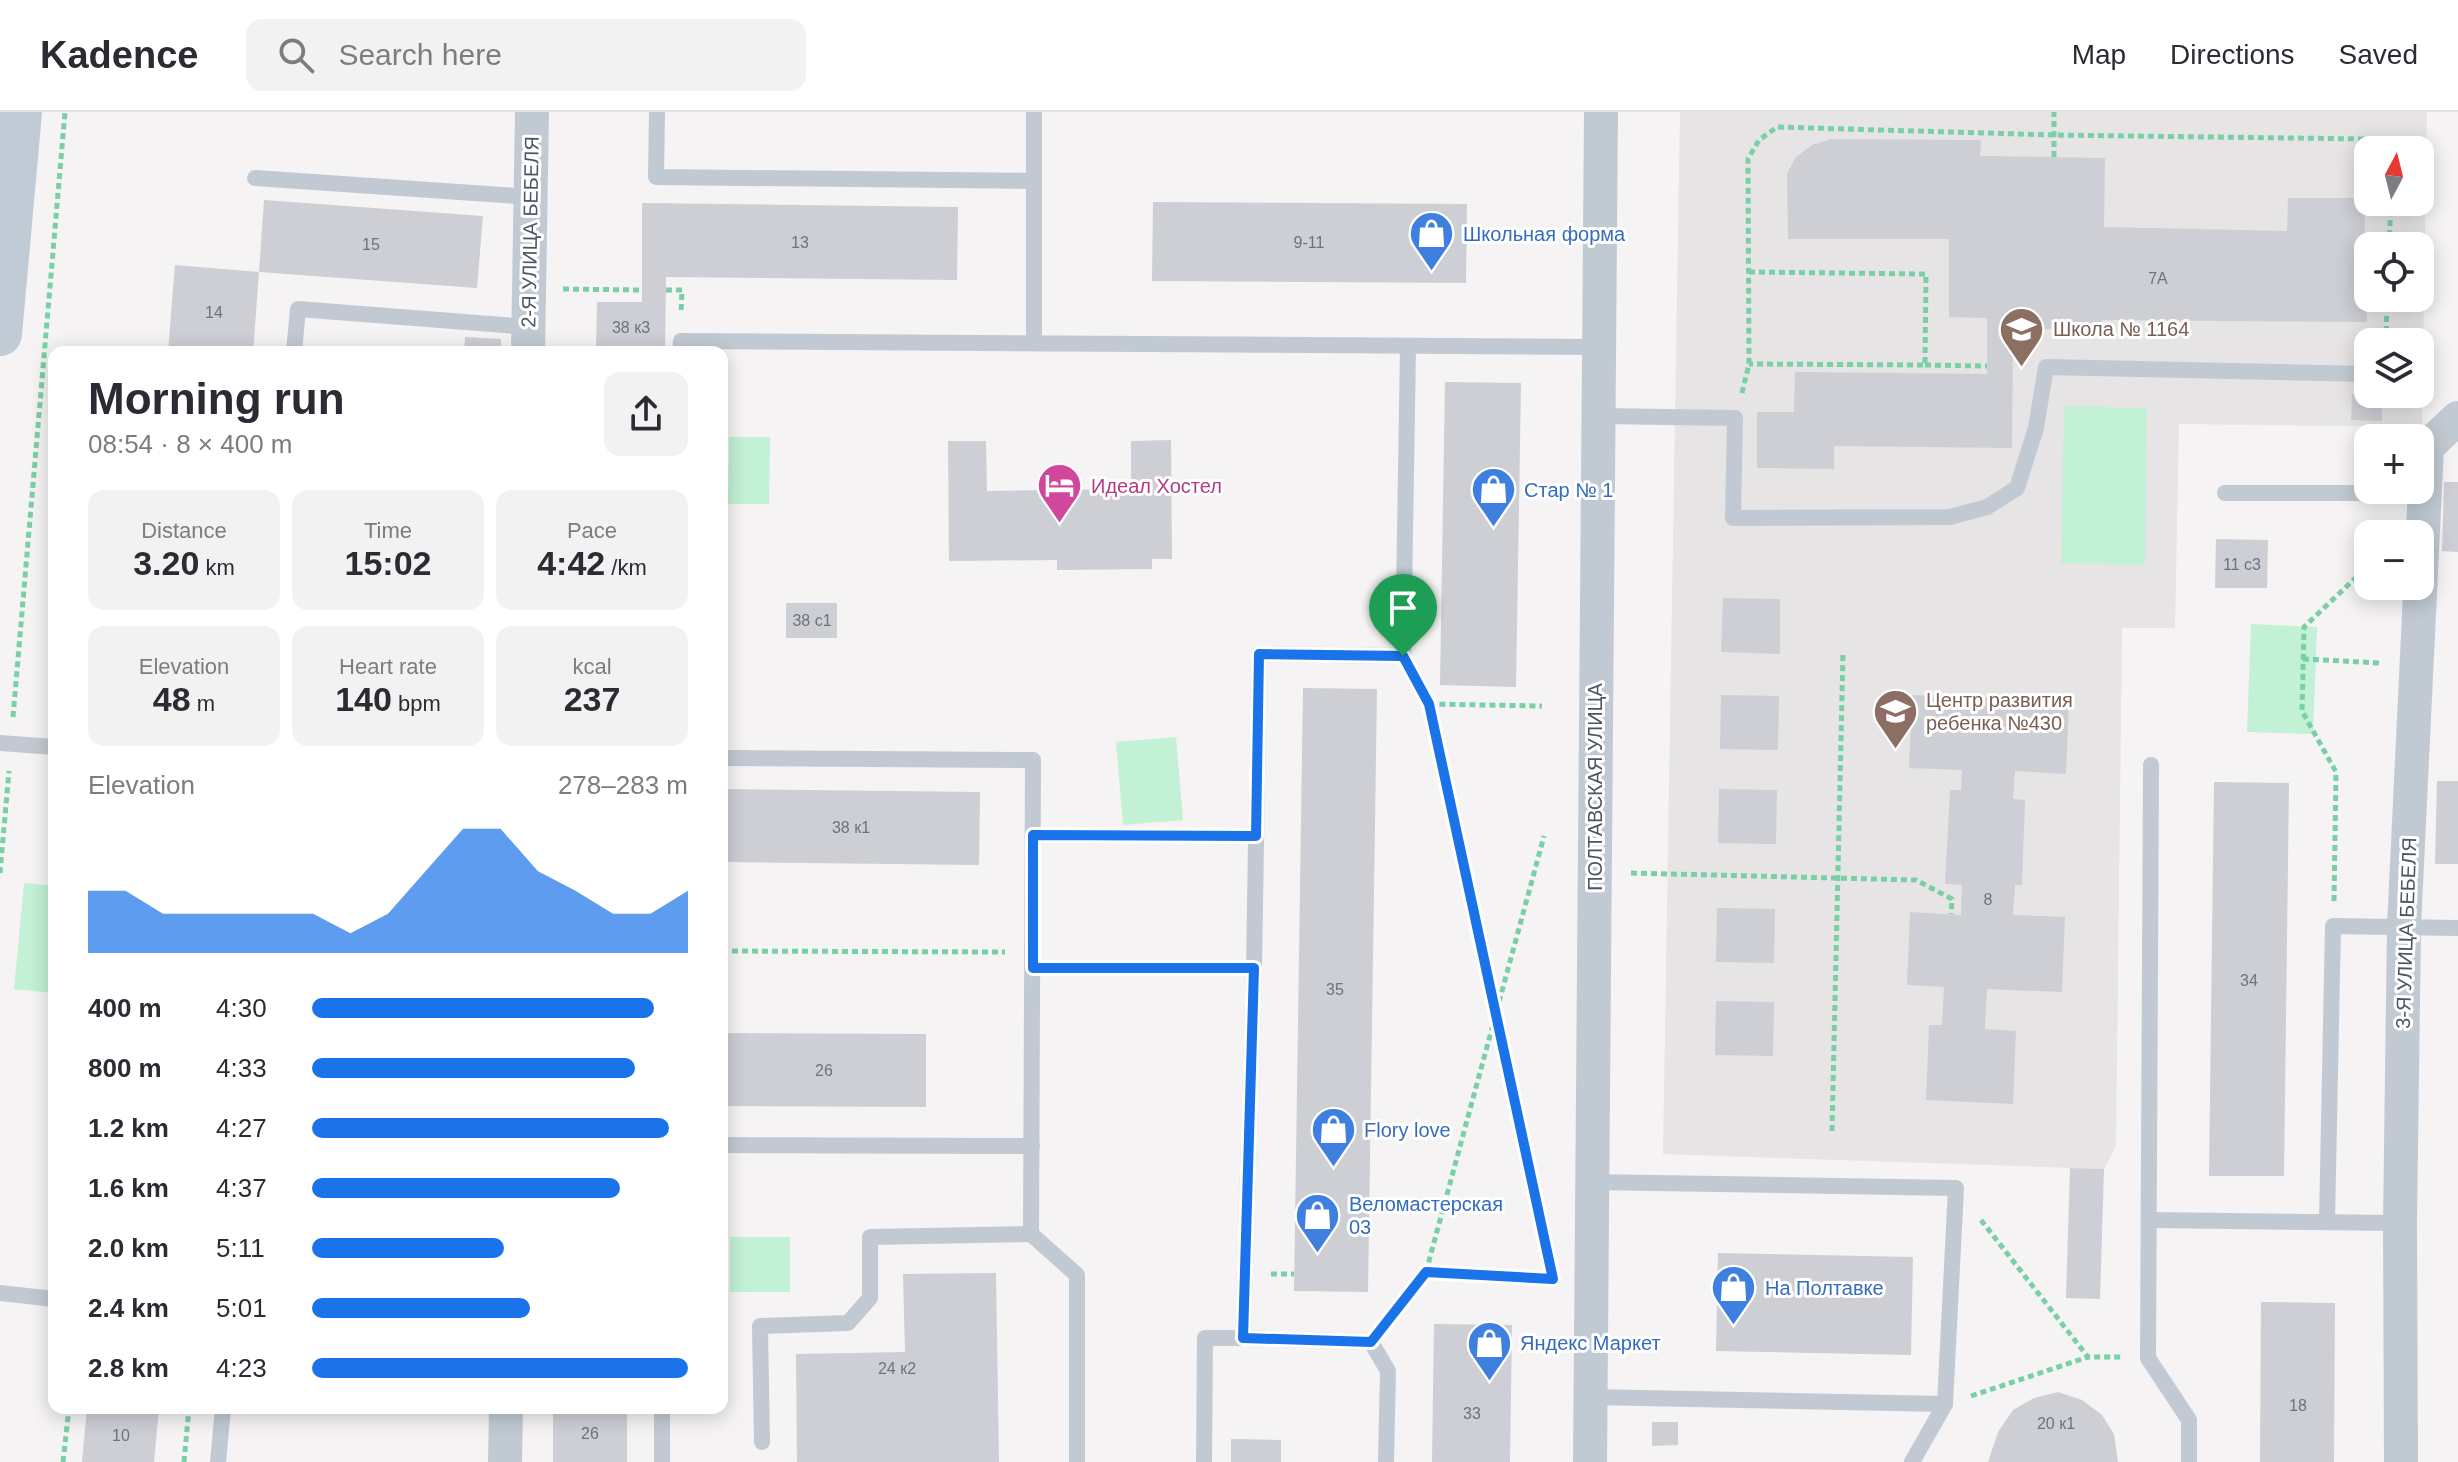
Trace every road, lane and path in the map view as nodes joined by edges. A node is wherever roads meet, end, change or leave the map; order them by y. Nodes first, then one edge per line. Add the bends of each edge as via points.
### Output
1 (20, 112) edge
2 (65, 112) edge
3 (532, 112) edge
4 (657, 112) edge
5 (1034, 112) edge
6 (1601, 112) edge
7 (2054, 112) edge
8 (2054, 135) junction
9 (2354, 139) edge
10 (2054, 157) dead end
11 (255, 178) dead end
12 (1034, 181) junction
13 (531, 197) junction
14 (1749, 272) junction
15 (558, 289) dead end
16 (642, 290) dead end
17 (666, 290) dead end
18 (0, 334) edge
19 (528, 340) edge
20 (1034, 343) junction
21 (295, 346) edge
22 (680, 346) edge
23 (1408, 346) junction
24 (1598, 347) junction
25 (1749, 364) junction
26 (1925, 365) junction
27 (1987, 366) dead end
28 (2354, 374) edge
29 (1598, 416) junction
30 (1735, 418) junction
31 (2458, 418) edge
32 (2434, 440) edge
33 (2225, 493) dead end
34 (2354, 493) edge
35 (2424, 504) edge
36 (2354, 579) edge
37 (1843, 652) dead end
38 (1403, 656) junction
39 (2303, 659) junction
40 (2417, 665) junction
41 (1429, 704) junction
42 (1542, 706) dead end
43 (5, 743) edge
44 (48, 747) edge
45 (728, 758) edge
46 (2151, 765) dead end
47 (1033, 835) junction
48 (1256, 836) junction
49 (1544, 836) dead end
50 (0, 873) edge
51 (1666, 874) dead end
52 (1838, 878) junction
53 (1951, 914) dead end
54 (2333, 926) junction
55 (2404, 927) junction
56 (2458, 928) edge
57 (728, 951) edge
58 (1033, 960) junction
59 (1254, 968) junction
60 (1496, 1015) junction
61 (1832, 1131) dead end
62 (728, 1145) edge
63 (1032, 1146) junction
64 (1592, 1182) junction
65 (1956, 1188) junction
66 (2150, 1220) junction
67 (2327, 1222) junction
68 (2400, 1223) junction
69 (1031, 1234) junction
70 (1426, 1272) junction
71 (0, 1293) edge
72 (48, 1298) edge
73 (1243, 1338) junction
74 (1371, 1342) junction
75 (2088, 1357) junction
76 (2148, 1358) junction
77 (1590, 1397) junction
78 (1945, 1404) junction
79 (68, 1414) edge
80 (188, 1414) edge
81 (222, 1414) edge
82 (506, 1414) edge
83 (662, 1414) edge
84 (762, 1442) dead end
85 (63, 1462) edge
86 (184, 1462) edge
87 (218, 1462) edge
88 (505, 1462) edge
89 (662, 1462) edge
90 (1077, 1462) edge
91 (1204, 1462) edge
92 (1386, 1462) edge
93 (1590, 1462) edge
94 (1912, 1462) edge
95 (2189, 1462) edge
96 (2401, 1462) edge

1 - 18 street
2 - 43 path
3 - 13 street, 2-Я УЛИЦА БЕБЕЛЯ
4 - 12 lane via 656,177
5 - 12 lane
6 - 24 street, ПОЛТАВСКАЯ УЛИЦА
7 - 8 path
8 - 9 path
8 - 10 path
8 - 14 path via 1777,127 1759,140 1748,159
11 - 13 lane
12 - 20 lane
13 - 19 street, 2-Я УЛИЦА БЕБЕЛЯ
14 - 25 path
14 - 26 path via 1926,274
15 - 16 path
17 - 22 path via 682,290
19 - 21 lane via 298,309
20 - 22 lane
20 - 23 lane
23 - 24 lane
23 - 38 lane
24 - 29 street, ПОЛТАВСКАЯ УЛИЦА
25 - 26 path
25 - 30 path
26 - 27 path
28 - 30 lane via 2046,367 2036,428 2017,488 1987,507 1950,517 1733,518
29 - 30 lane
29 - 64 street, ПОЛТАВСКАЯ УЛИЦА
31 - 32 street, 3-Я УЛИЦА БЕБЕЛЯ
33 - 34 lane
35 - 40 street, 3-Я УЛИЦА БЕБЕЛЯ
36 - 39 path via 2304,627
37 - 52 path
38 - 41 path
38 - 48 lane via 1259,654
39 - 40 path
39 - 54 path via 2302,711 2336,772
40 - 55 street, 3-Я УЛИЦА БЕБЕЛЯ
41 - 42 path
41 - 60 path
43 - 44 lane
43 - 50 path
45 - 47 lane via 1033,760
46 - 66 lane
47 - 48 path
47 - 58 lane
48 - 59 lane
49 - 60 path
51 - 52 path
52 - 53 path via 1916,880 1952,899
52 - 61 path
54 - 55 lane
54 - 67 lane
55 - 56 lane
55 - 68 street, 3-Я УЛИЦА БЕБЕЛЯ
57 - 58 path
58 - 59 path
58 - 63 lane
59 - 73 lane
60 - 70 path
60 - 70 path via 1553,1279
62 - 63 lane
63 - 69 lane
64 - 65 lane
64 - 77 street, ПОЛТАВСКАЯ УЛИЦА
65 - 75 path
65 - 78 lane
66 - 67 lane
66 - 76 lane
67 - 68 lane
68 - 96 street, 3-Я УЛИЦА БЕБЕЛЯ
69 - 84 lane via 870,1237 870,1298 848,1323 760,1326
69 - 90 lane via 1077,1275
70 - 74 path
71 - 72 lane
73 - 74 lane
73 - 91 lane via 1205,1338
74 - 92 lane via 1388,1371
75 - 76 path
75 - 78 path
76 - 95 lane via 2189,1420
77 - 78 lane
77 - 93 street, ПОЛТАВСКАЯ УЛИЦА
78 - 94 lane
79 - 85 path
80 - 86 path
81 - 87 lane
82 - 88 street
83 - 89 lane

